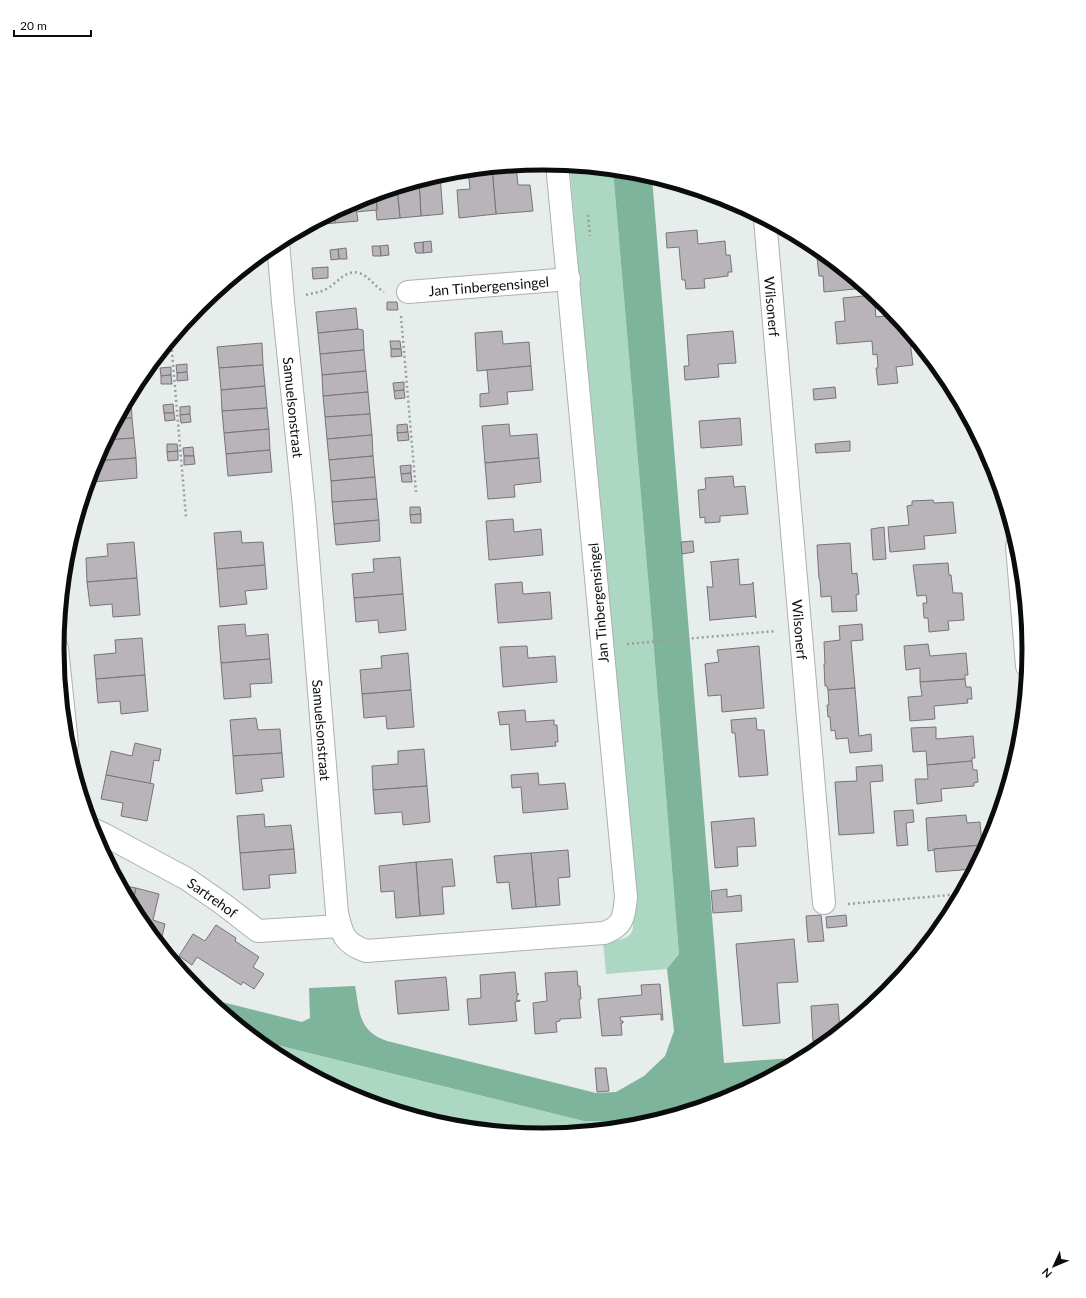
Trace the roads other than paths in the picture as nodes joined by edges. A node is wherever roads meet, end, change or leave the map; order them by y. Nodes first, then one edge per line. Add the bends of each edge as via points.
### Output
1 (558, 170) edge
2 (765, 225) edge
3 (279, 250) edge
4 (569, 279) junction
5 (404, 294) road end
6 (101, 833) edge
7 (824, 903) road end
8 (340, 926) junction
9 (619, 926) joint

1 - 4 street, Jan Tinbergensingel
2 - 7 street, Wilsonerf
3 - 8 street, Samuelsonstraat via 304,507
4 - 5 street, Jan Tinbergensingel
4 - 9 street, Jan Tinbergensingel via 626,897 624,914
6 - 8 street, Sartrehof via 187,879 258,931
8 - 9 street, Samuelsonstraat via 348,942 366,951 604,933

